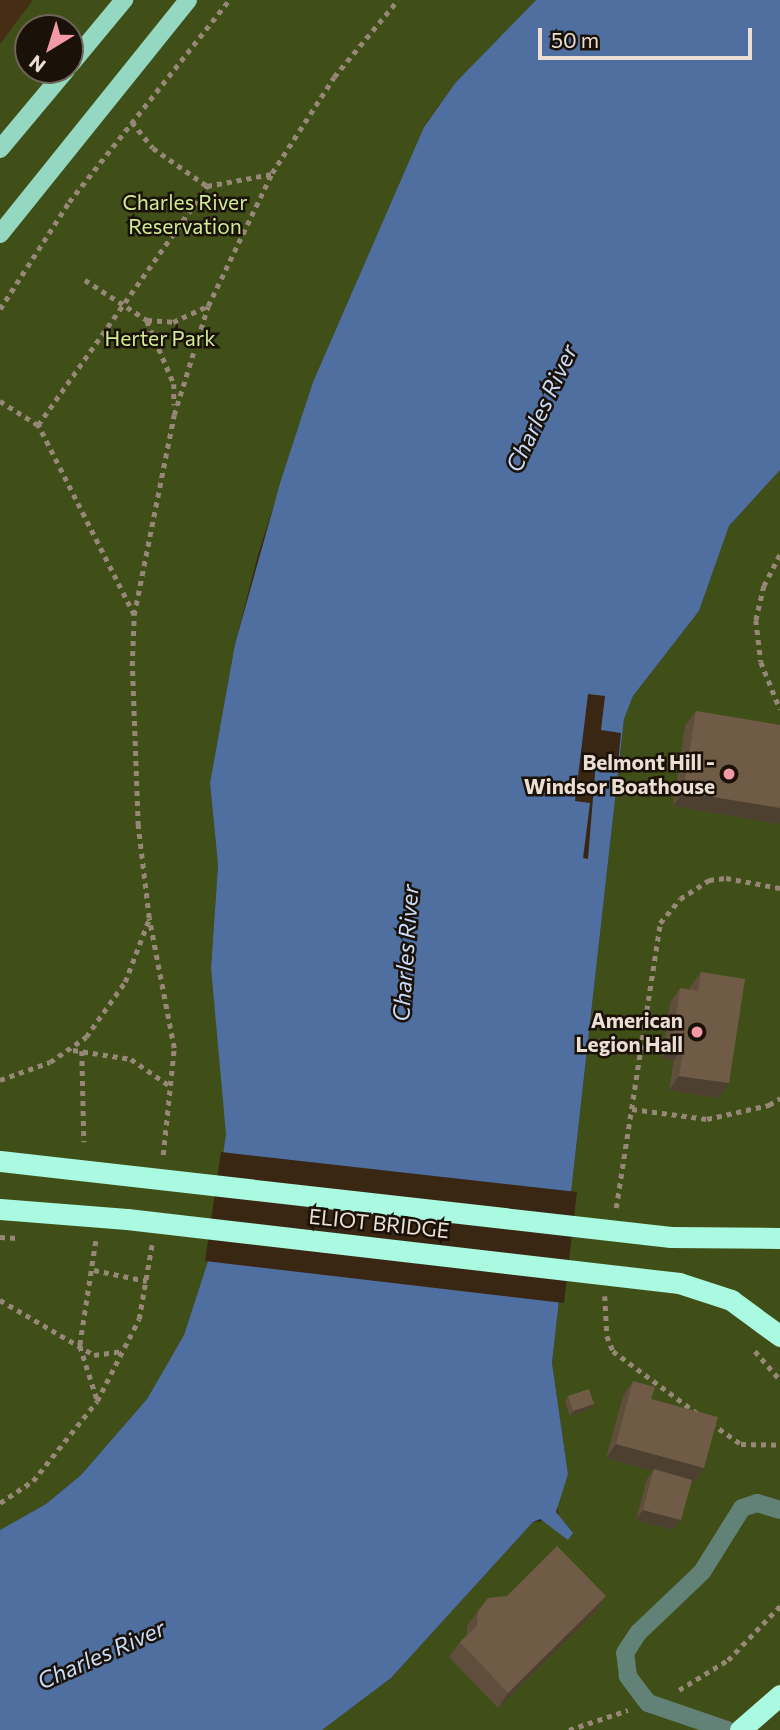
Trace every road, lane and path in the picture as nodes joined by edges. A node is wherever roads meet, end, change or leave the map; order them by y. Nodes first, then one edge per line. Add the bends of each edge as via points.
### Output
1 (124, 0) edge
2 (188, 0) edge
3 (229, 0) edge
4 (398, 0) edge
5 (84, 48) edge
6 (53, 84) edge
7 (132, 122) junction
8 (0, 149) edge
9 (272, 173) junction
10 (207, 186) junction
11 (0, 234) edge
12 (85, 280) dead end
13 (123, 305) junction
14 (208, 306) junction
15 (0, 309) edge
16 (147, 320) junction
17 (0, 401) edge
18 (174, 415) junction
19 (38, 425) junction
20 (780, 555) edge
21 (134, 615) junction
22 (780, 709) edge
23 (780, 888) edge
24 (149, 918) junction
25 (71, 1049) junction
26 (82, 1051) junction
27 (0, 1080) edge
28 (171, 1086) junction
29 (780, 1098) edge
30 (632, 1109) junction
31 (84, 1142) dead end
32 (0, 1161) edge
33 (162, 1166) dead end
34 (0, 1209) edge
35 (615, 1216) dead end
36 (153, 1232) dead end
37 (774, 1237) edge
38 (96, 1240) dead end
39 (94, 1270) junction
40 (147, 1281) junction
41 (606, 1293) dead end
42 (0, 1300) edge
43 (747, 1310) junction
44 (780, 1322) edge
45 (780, 1336) edge
46 (749, 1345) dead end
47 (80, 1346) junction
48 (124, 1350) junction
49 (780, 1380) edge
50 (97, 1401) junction
51 (780, 1445) edge
52 (0, 1503) edge
53 (780, 1510) edge
54 (780, 1606) edge
55 (780, 1695) edge
56 (780, 1700) edge
57 (648, 1703) junction
58 (569, 1730) edge
59 (727, 1730) edge
60 (740, 1730) edge

1 - 5 main road
2 - 11 main road
3 - 7 path
4 - 9 path via 334,78
6 - 8 main road
7 - 10 path via 153,148
7 - 15 path via 54,224
9 - 10 path
9 - 14 path
10 - 13 path
12 - 13 path
13 - 16 path
13 - 19 path
14 - 16 path via 173,322
14 - 18 path
16 - 18 path via 174,384
17 - 19 path
18 - 21 path
19 - 21 path
20 - 22 path via 764,586 756,620 764,676
21 - 24 path via 132,718
23 - 30 path via 718,878 691,890 666,913 651,964
24 - 25 path via 125,982 101,1018
24 - 28 path via 170,1015
25 - 26 path
25 - 27 path
26 - 28 path via 131,1059
26 - 31 path
28 - 33 path
29 - 30 path via 769,1105 707,1119
30 - 35 path
32 - 37 highway, ELIOT BRIDGE via 654,1235
34 - 43 highway, ELIOT BRIDGE via 649,1278 707,1289
36 - 40 path
38 - 39 path
39 - 40 path
39 - 47 path
40 - 48 path via 139,1319
41 - 51 path via 607,1336 621,1360 731,1440
42 - 47 path
43 - 44 main road
43 - 45 highway, ELIOT BRIDGE
46 - 49 path
47 - 48 path via 103,1357
47 - 50 path
48 - 50 path
50 - 52 path via 33,1481
53 - 57 lane via 757,1503 742,1507 702,1572 632,1639 625,1669
54 - 57 path via 728,1660
55 - 60 highway
56 - 60 main road
57 - 58 path
57 - 59 lane via 671,1715

